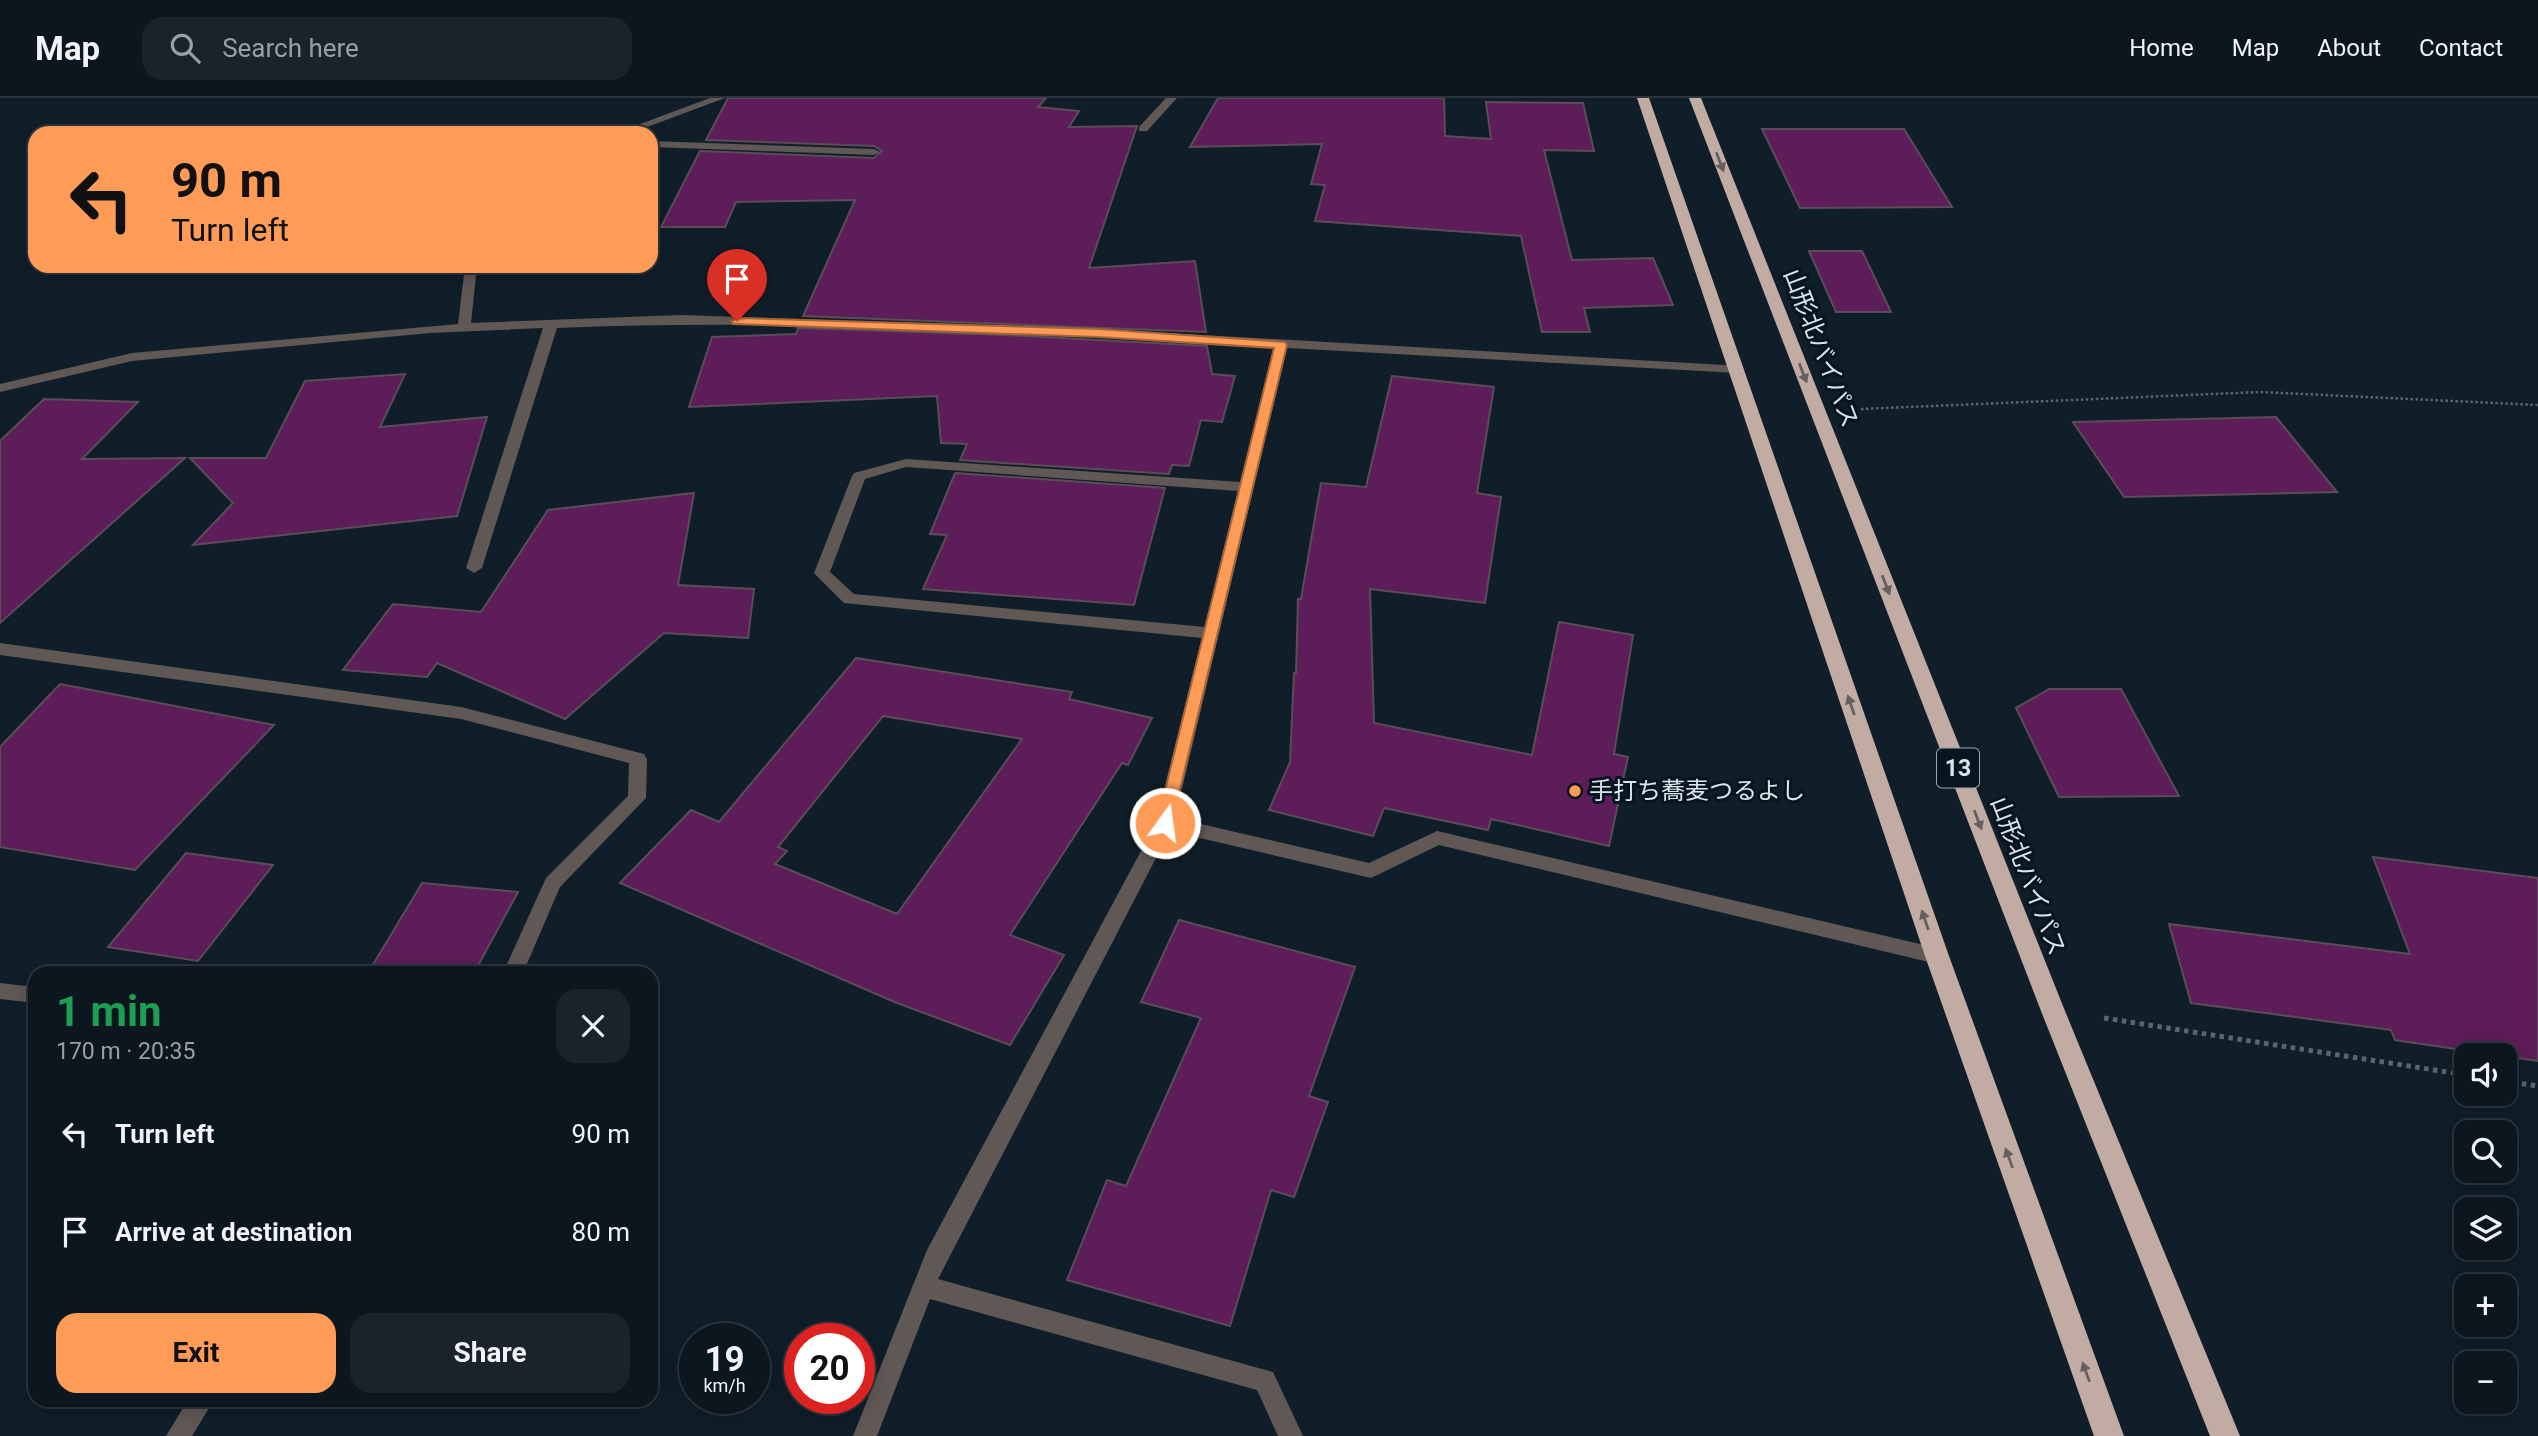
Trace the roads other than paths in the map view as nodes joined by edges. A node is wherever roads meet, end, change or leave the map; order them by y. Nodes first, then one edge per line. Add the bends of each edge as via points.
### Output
1 (720, 98) edge
2 (1172, 98) edge
3 (1643, 98) edge
4 (1695, 98) edge
5 (643, 126) edge
6 (1143, 129) dead end
7 (658, 144) edge
8 (874, 152) dead end
9 (470, 273) edge
10 (551, 325) junction
11 (464, 328) junction
12 (1281, 345) junction
13 (1737, 369) junction
14 (2, 392) edge
15 (1246, 487) junction
16 (474, 568) dead end
17 (1211, 633) junction
18 (0, 649) edge
19 (1165, 823) junction
20 (1937, 956) junction
21 (516, 966) edge
22 (0, 991) edge
23 (28, 994) edge
24 (923, 1286) junction
25 (197, 1407) edge
26 (178, 1436) edge
27 (865, 1436) edge
28 (1291, 1436) edge
29 (2109, 1436) edge
30 (2225, 1436) edge

1 - 5 lane
2 - 6 lane
3 - 13 highway
4 -> 30 highway, 山形北バイパス / 13
7 - 8 lane
9 - 11 lane
10 - 11 lane
10 - 12 lane via 695,320 1098,333
10 - 16 lane
11 - 14 lane via 132,357
12 - 13 lane
12 - 15 lane
20 -> 13 highway
15 - 17 lane
15 - 17 lane via 906,463 859,476 822,573 850,599
17 - 19 lane
18 - 21 lane via 461,713 638,759 637,798 553,883
19 - 20 lane via 1371,871 1437,838
19 - 24 lane
29 -> 20 highway
22 - 23 lane
24 - 27 lane
24 - 28 lane via 1265,1380
25 - 26 lane

